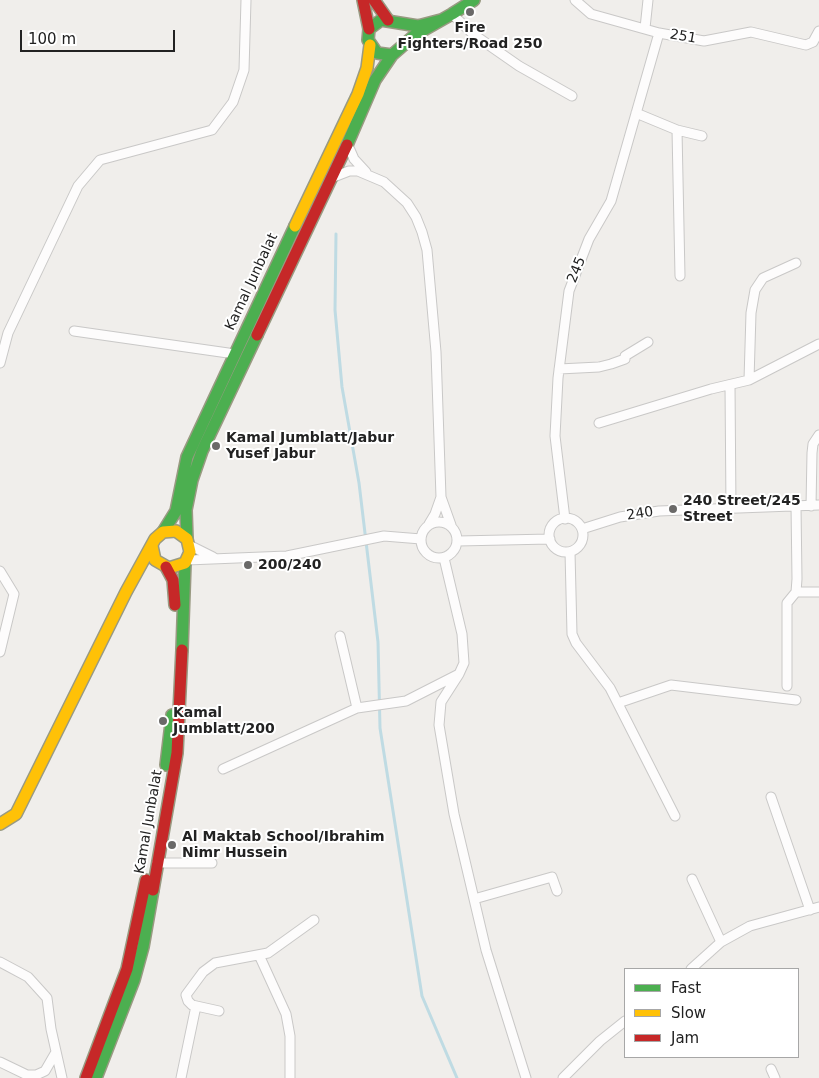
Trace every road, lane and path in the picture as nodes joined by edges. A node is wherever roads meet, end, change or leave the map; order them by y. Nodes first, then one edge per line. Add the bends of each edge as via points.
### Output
1 (246, 0) edge
2 (363, 0) edge
3 (374, 0) edge
4 (474, 0) edge
5 (575, 0) edge
6 (648, 0) edge
7 (447, 17) junction
8 (392, 21) junction
9 (645, 28) junction
10 (370, 29) junction
11 (819, 30) edge
12 (659, 33) junction
13 (370, 45) junction
14 (396, 51) junction
15 (572, 96) dead end
16 (636, 113) junction
17 (677, 130) junction
18 (702, 136) dead end
19 (347, 143) junction
20 (368, 174) junction
21 (331, 178) junction
22 (796, 263) dead end
23 (680, 276) dead end
24 (74, 331) dead end
25 (648, 342) dead end
26 (819, 344) edge
27 (235, 354) junction
28 (0, 363) edge
29 (560, 369) junction
30 (749, 380) junction
31 (730, 385) junction
32 (599, 423) dead end
33 (819, 435) edge
34 (441, 497) junction
35 (815, 505) edge
36 (796, 506) junction
37 (731, 509) junction
38 (565, 519) junction
39 (429, 524) junction
40 (451, 525) junction
41 (582, 529) junction
42 (164, 532) junction
43 (421, 539) junction
44 (550, 539) junction
45 (458, 541) junction
46 (188, 542) junction
47 (152, 546) junction
48 (570, 552) junction
49 (218, 558) junction
50 (444, 558) junction
51 (186, 561) junction
52 (164, 567) junction
53 (0, 571) edge
54 (132, 580) junction
55 (796, 592) junction
56 (819, 592) edge
57 (340, 636) dead end
58 (0, 652) edge
59 (460, 674) junction
60 (787, 686) dead end
61 (796, 700) dead end
62 (618, 703) junction
63 (357, 708) junction
64 (223, 769) dead end
65 (771, 797) dead end
66 (675, 816) dead end
67 (0, 824) edge
68 (157, 863) junction
69 (212, 863) dead end
70 (692, 878) dead end
71 (557, 890) dead end
72 (474, 899) junction
73 (819, 907) edge
74 (810, 910) junction
75 (314, 920) dead end
76 (721, 942) junction
77 (259, 955) junction
78 (0, 962) edge
79 (692, 968) edge
80 (196, 1006) junction
81 (219, 1011) dead end
82 (624, 1022) edge
83 (56, 1052) junction
84 (0, 1062) edge
85 (62, 1078) edge
86 (86, 1078) edge
87 (96, 1078) edge
88 (182, 1078) edge
89 (290, 1078) edge
90 (526, 1078) edge
91 (563, 1078) edge

1 - 28 street via 244,70 233,102 212,130 100,160 78,186 8,332
2 - 10 main road
3 - 8 main road
4 - 7 main road, Kamal Junbalat
5 - 9 street, 251 via 591,14
6 - 9 street
7 - 8 main road via 418,26
7 - 14 main road, Kamal Junbalat via 415,35
7 - 15 street via 519,66
8 - 10 main road via 377,22
8 - 14 main road via 403,32
9 - 12 street, 251
10 - 13 main road
11 - 12 street, 251 via 813,42 806,45 751,32 704,41
12 - 16 street, 245
13 - 14 main road via 381,55
13 - 27 main road, Kamal Junbalat via 367,68 358,94
14 - 19 main road, Kamal Junbalat via 381,68
16 - 17 street
16 - 29 street, 245 via 611,201 590,239 569,291
17 - 18 street
17 - 23 street
19 - 20 street via 358,165
19 - 21 main road, Kamal Junbalat
20 - 21 street via 349,171
20 - 34 street via 384,182 407,203 416,217 427,250 436,352
21 - 46 main road, Kamal Junbalat via 202,452 186,510
22 - 30 street via 764,278 755,290
24 - 27 street
25 - 29 street via 625,359 611,364
26 - 30 street
27 - 42 main road, Kamal Junbalat via 190,449 176,512
29 - 38 street, 245 via 555,436
30 - 31 street
31 - 32 street
31 - 37 street
33 - 35 street via 812,453
34 - 39 street
34 - 40 street
35 - 36 street, 240
36 - 37 street, 240
36 - 55 street
37 - 41 street, 240 via 659,511 620,517
38 - 41 street via 576,522
38 - 44 street via 552,526
39 - 40 street via 440,521
39 - 43 street
40 - 45 street
41 - 48 street via 581,542
42 - 46 main road via 176,531
42 - 47 main road
43 - 49 street via 384,536 287,556
43 - 50 street via 427,554
44 - 45 street
44 - 48 street via 555,548
45 - 50 street via 453,552
46 - 49 street
46 - 51 main road
47 - 52 main road via 155,560
47 - 54 main road
48 - 62 street via 572,634
49 - 51 street
50 - 59 street via 462,634 464,663
51 - 52 main road via 175,568
51 - 68 main road, Kamal Junbalat via 179,739
52 - 54 main road via 141,572
52 - 86 main road, Kamal Junbalat via 173,580 176,599 173,704 166,768 132,952
53 - 58 street via 14,594
54 - 67 main road via 16,814
55 - 56 street
55 - 60 street via 787,603
57 - 63 street
59 - 63 street via 406,701
59 - 72 street via 441,702 439,725 454,814
61 - 62 street via 671,685
62 - 66 street
63 - 64 street
65 - 74 street
68 - 69 street
68 - 87 main road, Kamal Junbalat via 134,980
70 - 76 street
71 - 72 street via 552,877
72 - 90 street via 486,950
73 - 74 street
74 - 76 street via 750,926
75 - 77 street via 268,953
76 - 79 street
77 - 80 street via 215,963 202,972 186,995 188,1001
77 - 89 street via 286,1014 290,1036
78 - 83 street via 28,977 47,998
80 - 81 street
80 - 88 street
82 - 91 street
83 - 84 street via 45,1071 36,1075 27,1075
83 - 85 street

